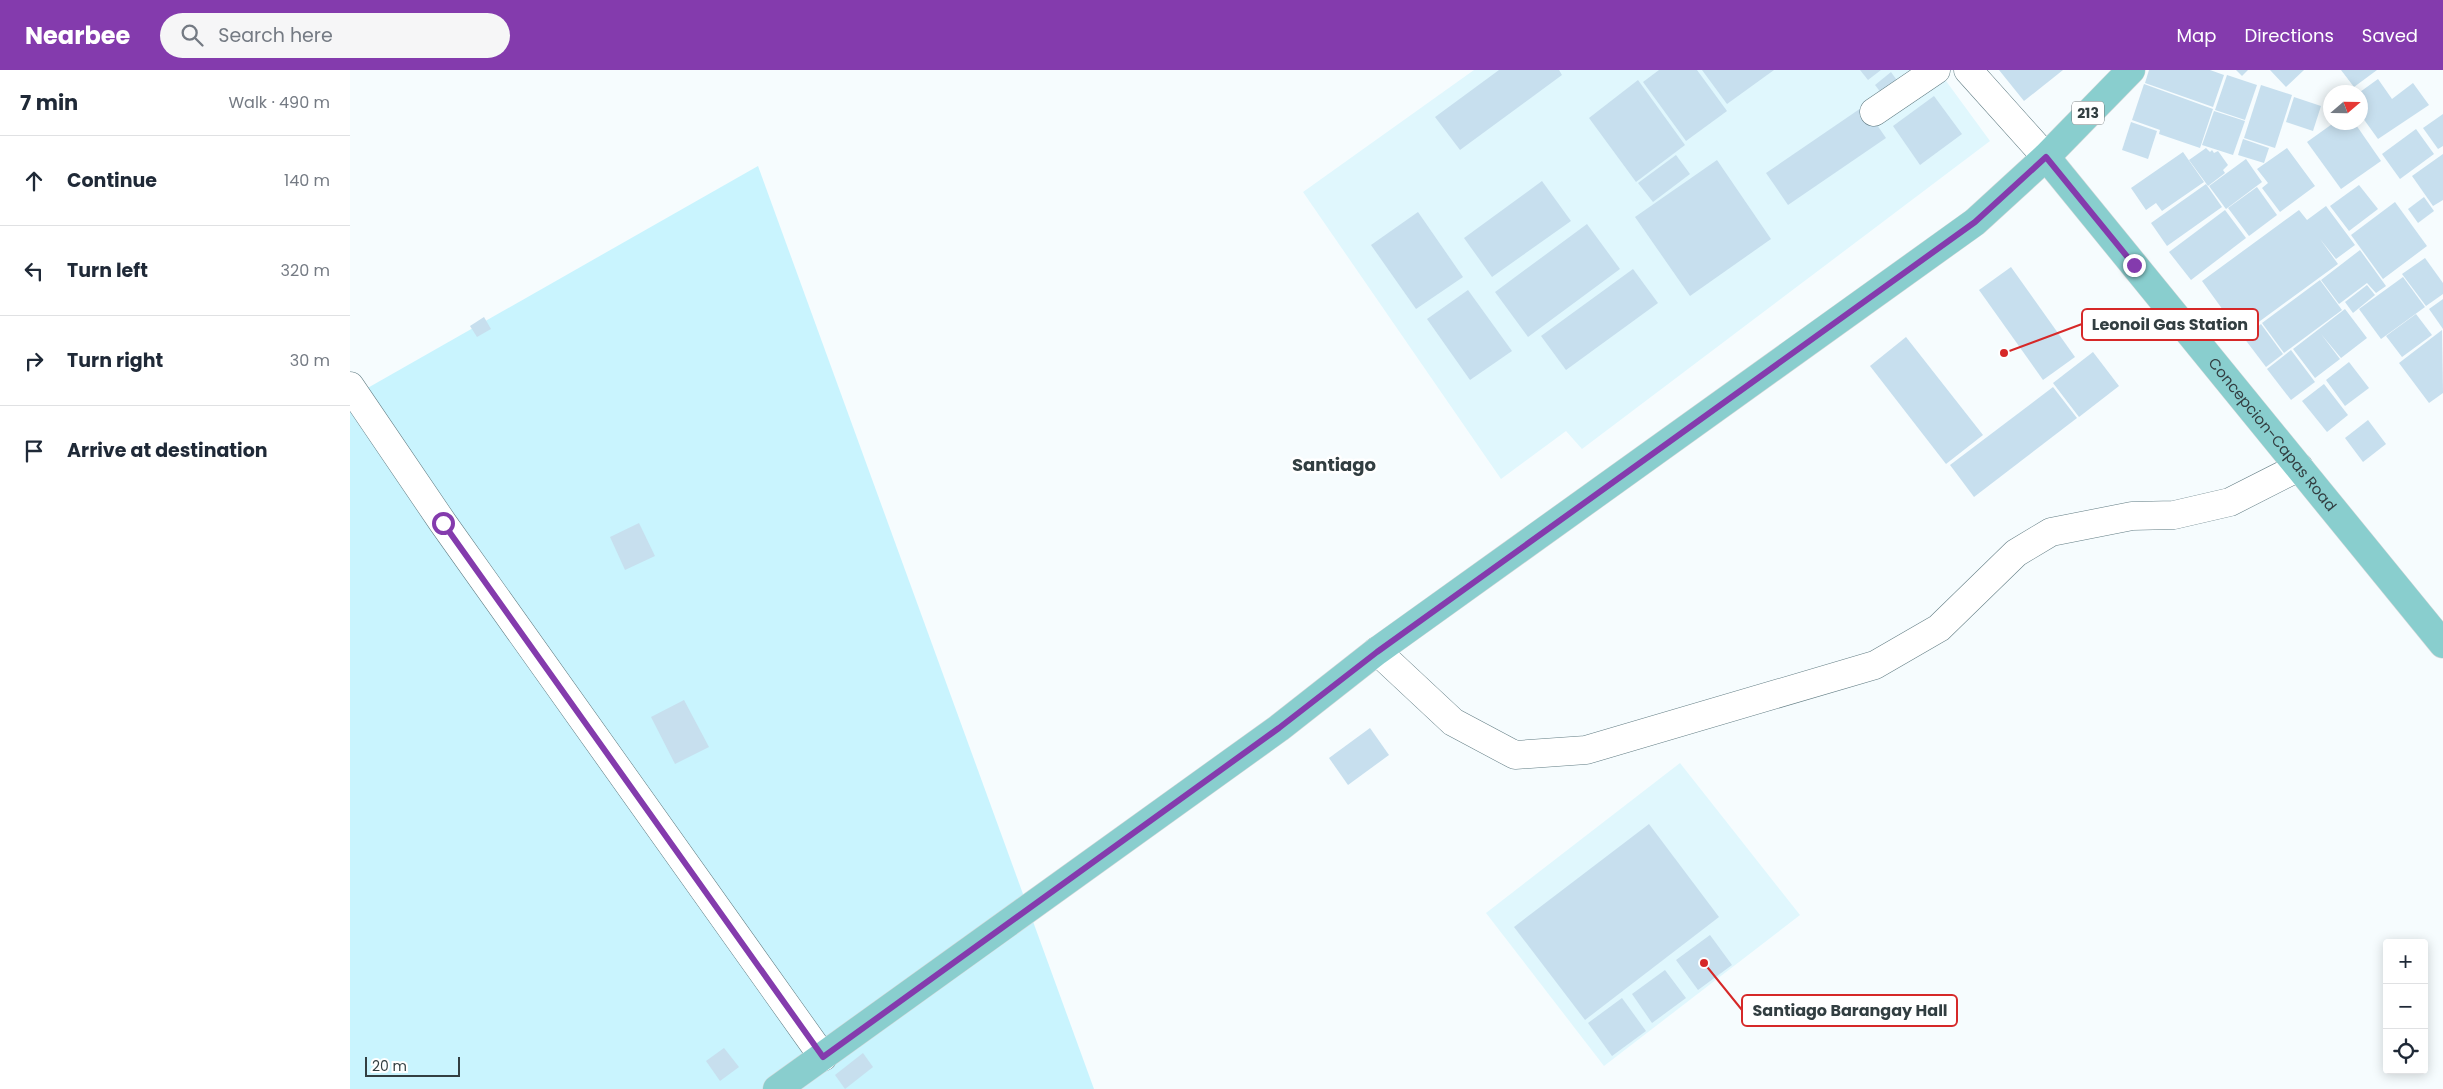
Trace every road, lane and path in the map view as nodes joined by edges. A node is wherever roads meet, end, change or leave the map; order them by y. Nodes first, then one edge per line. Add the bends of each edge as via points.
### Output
1 (1936, 70) edge
2 (1968, 70) edge
3 (2131, 70) edge
4 (1874, 112) dead end
5 (2046, 157) junction
6 (350, 386) edge
7 (2300, 467) junction
8 (2443, 644) edge
9 (1377, 652) junction
10 (823, 1057) junction
11 (777, 1089) edge

1 - 4 street
2 - 5 street
3 - 5 main road, 213
5 - 7 main road, Concepcion-Capas Road
5 - 9 main road, 213 via 1975,222
6 - 10 street via 443,523
7 - 8 main road, Concepcion-Capas Road
7 - 9 street via 2230,502 2174,515 2132,516 2051,532 2016,553 1939,628 1875,665 1586,750 1515,755 1453,722
9 - 10 main road, 213 via 1271,734
10 - 11 main road, 213

